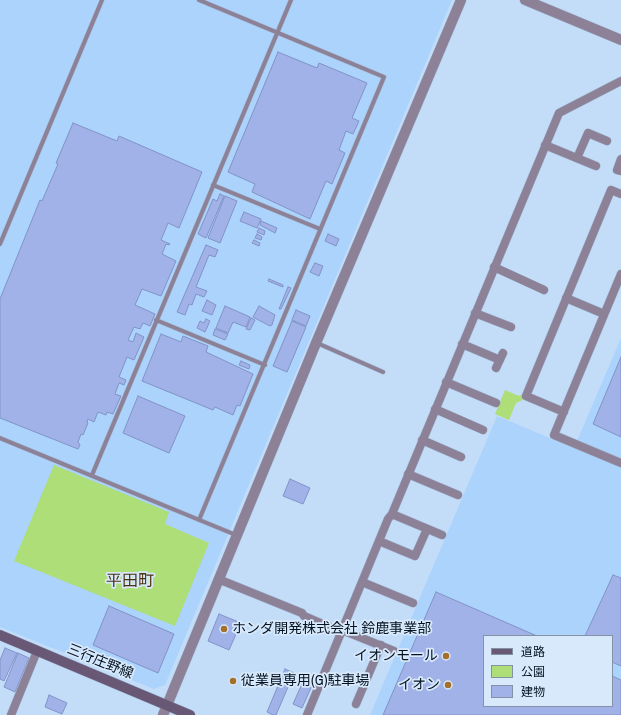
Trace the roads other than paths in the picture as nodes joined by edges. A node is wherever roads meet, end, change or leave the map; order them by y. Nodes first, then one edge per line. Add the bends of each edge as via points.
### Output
1 (102, 0) edge
2 (199, 0) edge
3 (291, 0) edge
4 (461, 0) edge
5 (525, 0) edge
6 (278, 33) junction
7 (621, 40) edge
8 (621, 81) edge
9 (607, 141) dead end
10 (545, 145) junction
11 (577, 158) junction
12 (621, 159) edge
13 (596, 166) dead end
14 (621, 171) edge
15 (213, 185) junction
16 (621, 194) edge
17 (320, 229) junction
18 (0, 244) edge
19 (494, 267) junction
20 (621, 274) edge
21 (544, 290) dead end
22 (566, 298) junction
23 (475, 313) junction
24 (604, 314) junction
25 (156, 320) junction
26 (511, 327) dead end
27 (316, 343) junction
28 (462, 344) junction
29 (500, 361) dead end
30 (265, 364) junction
31 (383, 372) dead end
32 (446, 382) junction
33 (496, 403) dead end
34 (435, 409) junction
35 (564, 412) junction
36 (483, 430) dead end
37 (0, 438) edge
38 (422, 440) junction
39 (460, 457) dead end
40 (621, 463) edge
41 (408, 474) junction
42 (92, 476) junction
43 (458, 496) dead end
44 (392, 514) junction
45 (200, 520) junction
46 (427, 529) junction
47 (237, 535) junction
48 (442, 535) dead end
49 (379, 540) junction
50 (218, 579) junction
51 (362, 582) junction
52 (413, 604) dead end
53 (341, 631) junction
54 (0, 636) edge
55 (381, 645) junction
56 (394, 650) dead end
57 (38, 652) junction
58 (356, 704) dead end
59 (167, 705) junction
60 (11, 715) edge
61 (163, 715) edge
62 (190, 715) edge
63 (307, 715) edge

1 - 18 lane
2 - 6 lane
3 - 6 lane
4 - 27 street
5 - 7 street
6 - 15 lane
6 - 17 lane via 384,77
8 - 10 street via 559,113
9 - 11 street via 588,133
10 - 11 street
10 - 19 street
11 - 13 street
12 - 14 street via 617,170
15 - 17 lane
15 - 25 lane
16 - 22 street via 611,190
17 - 30 lane
19 - 21 street
19 - 23 street
20 - 24 street
22 - 24 street
22 - 35 street via 526,396
23 - 26 street
23 - 28 street
24 - 35 street
25 - 30 lane
25 - 42 lane
27 - 31 lane
27 - 47 street
28 - 29 street
28 - 32 street
30 - 45 lane
32 - 33 street
32 - 34 street
34 - 36 street
34 - 38 street
35 - 40 street via 554,435
37 - 42 lane
38 - 39 street
38 - 41 street
41 - 43 street
41 - 44 street
42 - 45 lane
44 - 46 street
44 - 49 street
45 - 47 lane
46 - 48 street
46 - 49 street via 415,556
47 - 50 street
49 - 51 street
50 - 53 street
50 - 59 street
51 - 52 street
51 - 53 street
53 - 55 street
53 - 63 street
54 - 57 main road, 三行庄野線
55 - 56 street
55 - 58 street
57 - 59 main road, 三行庄野線
57 - 60 street
59 - 61 street
59 - 62 main road, 三行庄野線

